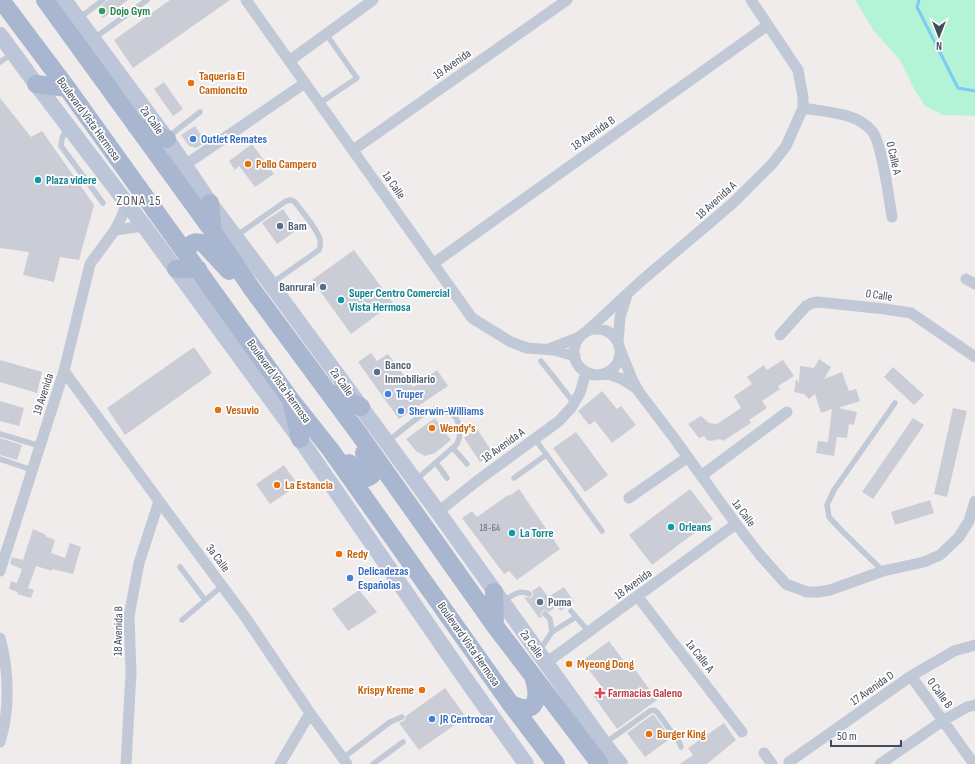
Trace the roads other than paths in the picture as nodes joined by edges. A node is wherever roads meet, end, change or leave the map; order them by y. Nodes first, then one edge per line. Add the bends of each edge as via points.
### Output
1 (1, 0) edge
2 (46, 0) edge
3 (102, 0) edge
4 (147, 0) edge
5 (246, 0) edge
6 (373, 0) edge
7 (567, 0) edge
8 (751, 0) edge
9 (66, 1) edge
10 (78, 19) junction
11 (768, 25) junction
12 (326, 34) junction
13 (0, 35) edge
14 (93, 39) junction
15 (13, 53) junction
16 (289, 61) junction
17 (0, 62) edge
18 (306, 83) junction
19 (36, 84) junction
20 (67, 88) junction
21 (320, 103) junction
22 (803, 108) junction
23 (200, 112) dead end
24 (135, 125) junction
25 (67, 126) junction
26 (167, 139) junction
27 (353, 150) junction
28 (185, 165) junction
29 (103, 203) dead end
30 (126, 203) junction
31 (210, 203) junction
32 (892, 217) dead end
33 (144, 226) junction
34 (115, 230) junction
35 (214, 233) junction
36 (235, 236) junction
37 (187, 253) junction
38 (434, 263) junction
39 (198, 268) junction
40 (176, 269) junction
41 (270, 284) junction
42 (252, 289) junction
43 (627, 295) junction
44 (583, 334) junction
45 (780, 335) dead end
46 (619, 346) junction
47 (547, 350) junction
48 (575, 356) junction
49 (975, 357) edge
50 (541, 361) dead end
51 (64, 371) junction
52 (586, 372) junction
53 (606, 373) junction
54 (324, 388) junction
55 (636, 388) junction
56 (574, 404) junction
57 (895, 404) dead end
58 (361, 407) junction
59 (787, 412) dead end
60 (307, 433) junction
61 (0, 434) edge
62 (359, 434) junction
63 (535, 439) junction
64 (386, 442) junction
65 (40, 446) junction
66 (453, 448) junction
67 (546, 455) junction
68 (688, 457) junction
69 (0, 459) edge
70 (436, 462) junction
71 (467, 464) dead end
72 (32, 470) junction
73 (701, 476) junction
74 (447, 478) dead end
75 (514, 478) dead end
76 (415, 481) junction
77 (629, 498) dead end
78 (975, 501) edge
79 (159, 502) junction
80 (438, 512) junction
81 (736, 524) junction
82 (602, 531) dead end
83 (180, 567) dead end
84 (0, 570) edge
85 (883, 572) junction
86 (222, 586) junction
87 (529, 594) dead end
88 (638, 596) junction
89 (498, 597) junction
90 (206, 600) junction
91 (571, 611) dead end
92 (545, 614) dead end
93 (576, 617) junction
94 (182, 620) dead end
95 (495, 626) junction
96 (552, 632) junction
97 (589, 632) junction
98 (0, 638) edge
99 (975, 645) edge
100 (542, 658) junction
101 (532, 675) junction
102 (912, 676) junction
103 (510, 703) junction
104 (975, 705) edge
105 (310, 713) junction
106 (402, 717) dead end
107 (944, 720) junction
108 (742, 732) dead end
109 (0, 742) edge
110 (403, 742) dead end
111 (604, 744) junction
112 (681, 747) dead end
113 (764, 753) dead end
114 (345, 761) edge
115 (789, 762) dead end
116 (126, 764) edge
117 (280, 764) edge
118 (373, 764) edge
119 (526, 764) edge
120 (556, 764) edge
121 (600, 764) edge
122 (620, 764) edge
123 (772, 764) edge
124 (880, 764) edge
125 (974, 764) edge

1 - 20 main road, Boulevard Vista Hermosa
2 - 24 main road
3 - 10 lane
4 - 14 lane
5 - 16 street, 1a Calle
6 - 12 street
7 - 27 street, 19 Avenida
8 - 11 street
9 - 10 street, 2a Calle
10 - 14 street, 2a Calle
11 - 22 street via 798,70
11 - 38 street, 18 Avenida B
12 - 16 street
12 - 21 lane via 357,78
13 - 15 street
14 - 26 street, 2a Calle
15 - 17 lane
15 - 19 street
16 - 18 street, 1a Calle
18 - 21 street, 1a Calle
18 - 28 street
19 - 20 main road
19 - 25 street
20 - 37 main road, Boulevard Vista Hermosa
21 - 27 street, 1a Calle
22 - 32 street, 0 Calle A via 849,117 872,131 878,142
22 - 43 street, 18 Avenida A via 786,146 773,162 733,203
23 - 26 lane
24 - 26 main road
24 - 35 main road
25 - 29 lane via 61,146
25 - 30 street
26 - 28 street, 2a Calle
27 - 38 street, 1a Calle
28 - 31 street, 2a Calle
30 - 33 street
30 - 34 street, 19 Avenida
31 - 35 main road
31 - 36 street, 2a Calle
33 - 34 street
33 - 40 street
34 - 51 street, 19 Avenida via 90,264
35 - 42 main road
36 - 41 street, 2a Calle
36 - 41 lane via 286,201 295,202 317,233 320,246
37 - 39 main road, Boulevard Vista Hermosa
37 - 42 main road via 192,243 204,244 234,277
38 - 47 street, 1a Calle via 472,318 510,342 527,348
39 - 40 main road
39 - 60 main road, Boulevard Vista Hermosa via 291,400
40 - 60 street
41 - 58 street, 2a Calle
42 - 54 main road
43 - 44 street, 18 Avenida A
43 - 46 street via 620,316
44 - 46 street via 600,329 614,336
44 - 47 street, 1a Calle
44 - 48 street via 576,342
45 - 49 street, 0 Calle via 806,306 818,302 834,303 911,313
46 - 53 street via 620,357 617,364
46 - 55 street, 1a Calle
47 - 48 street, 1a Calle
48 - 52 street
50 - 56 lane
51 - 65 street, 19 Avenida
51 - 79 street, 3a Calle
52 - 53 street
52 - 56 street, 18 Avenida A via 580,394
53 - 55 street, 1a Calle
54 - 58 main road via 331,394
54 - 62 main road
55 - 68 street, 1a Calle
56 - 63 street, 18 Avenida A via 559,421
57 - 85 lane via 834,490 827,505 829,517
58 - 64 street, 2a Calle
59 - 73 street
60 - 62 main road via 328,435 357,475 366,479 372,475 373,468 360,448
60 - 103 main road, Boulevard Vista Hermosa via 330,449
60 - 119 street via 462,674
61 - 65 lane
62 - 95 main road
63 - 67 lane
63 - 80 street, 18 Avenida A
64 - 66 lane via 429,410 440,410 452,413 459,422 460,438
64 - 76 street, 2a Calle
65 - 72 street, 19 Avenida
66 - 70 lane
66 - 71 lane
67 - 75 lane
67 - 82 lane
68 - 73 street, 1a Calle
68 - 77 street
69 - 72 lane
70 - 74 lane
70 - 76 lane
72 - 84 street, 19 Avenida
73 - 81 street, 1a Calle
76 - 80 street, 2a Calle
78 - 85 street, 1a Calle via 969,521 959,536 940,555 924,562
79 - 86 street, 3a Calle
79 - 116 street, 18 Avenida B via 139,563 129,616 131,673
80 - 89 street, 2a Calle
81 - 85 street, 1a Calle via 786,584 797,589 807,592 830,590
81 - 88 street, 18 Avenida
83 - 90 lane
86 - 90 lane
86 - 105 street, 3a Calle
87 - 89 lane via 520,592
88 - 97 street, 18 Avenida
88 - 108 street, 1a Calle A
89 - 95 main road
89 - 100 street, 2a Calle
90 - 94 lane
91 - 93 lane
92 - 96 lane via 550,619
93 - 96 lane
93 - 97 lane
95 - 101 main road
96 - 100 lane
97 - 100 street, 18 Avenida
98 - 109 street via 7,684 4,729
99 - 102 street, 17 Avenida D via 954,651
100 - 111 street, 2a Calle
101 - 103 main road via 537,691 537,699 533,705 526,708
101 - 121 main road
102 - 107 street, 0 Calle B
102 - 115 street, 17 Avenida D
103 - 120 main road, Boulevard Vista Hermosa
104 - 107 street
105 - 114 street, 3a Calle
105 - 117 street
106 - 114 lane via 390,722
107 - 124 street
107 - 125 street, 0 Calle B
110 - 118 lane
111 - 112 lane via 654,710
111 - 122 street, 2a Calle
113 - 123 street

